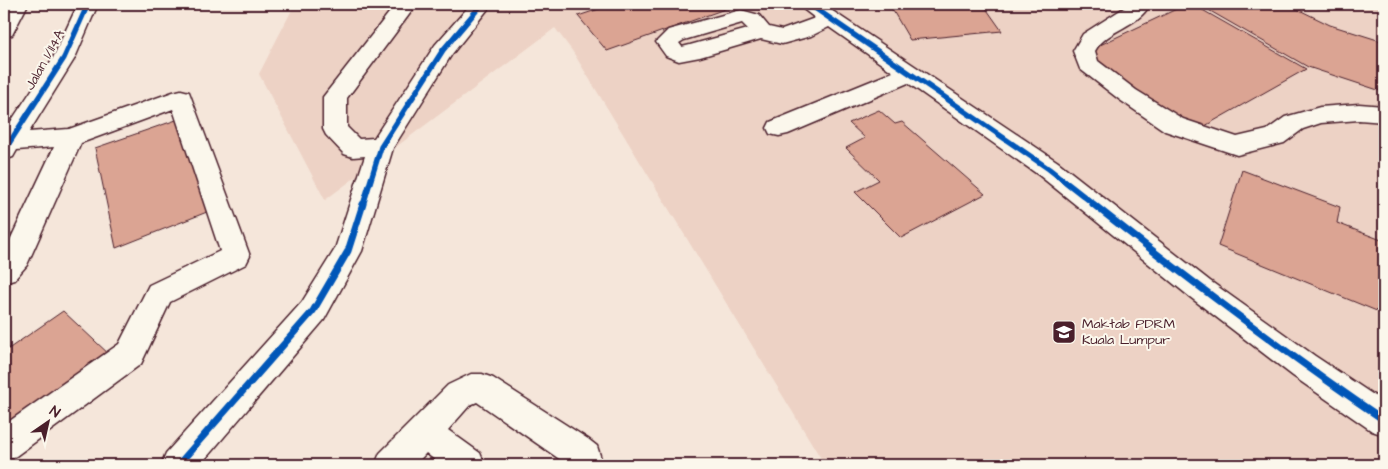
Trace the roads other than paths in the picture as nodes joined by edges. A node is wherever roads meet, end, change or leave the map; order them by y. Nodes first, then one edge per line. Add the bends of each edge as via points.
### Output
1 (18, 4) edge
2 (88, 4) edge
3 (407, 4) edge
4 (482, 4) edge
5 (1140, 4) edge
6 (820, 11) edge
7 (4, 30) edge
8 (760, 32) dead end
9 (910, 74) junction
10 (1384, 114) edge
11 (779, 128) dead end
12 (71, 137) junction
13 (7, 146) edge
14 (381, 147) junction
15 (4, 272) edge
16 (1384, 420) edge
17 (424, 432) junction
18 (4, 446) edge
19 (178, 465) edge
20 (392, 465) edge
21 (468, 465) edge
22 (586, 465) edge

1 - 7 street
2 - 13 street, Jalan 1/114A via 64,58
3 - 14 street via 335,97 335,129 353,148
4 - 14 street via 443,50
5 - 10 street via 1137,10 1091,39 1084,51 1088,64 1174,125 1237,146 1276,137 1294,123 1320,115
6 - 8 street via 803,31 782,38
6 - 9 street
9 - 11 street
9 - 16 street via 1049,169 1200,289
12 - 13 street
12 - 15 street via 17,257
12 - 18 street via 181,98 236,256 159,294 130,354
14 - 19 street via 348,251 313,311
17 - 20 street
17 - 21 street
17 - 22 street via 460,395 471,388 482,388 576,450 585,458

